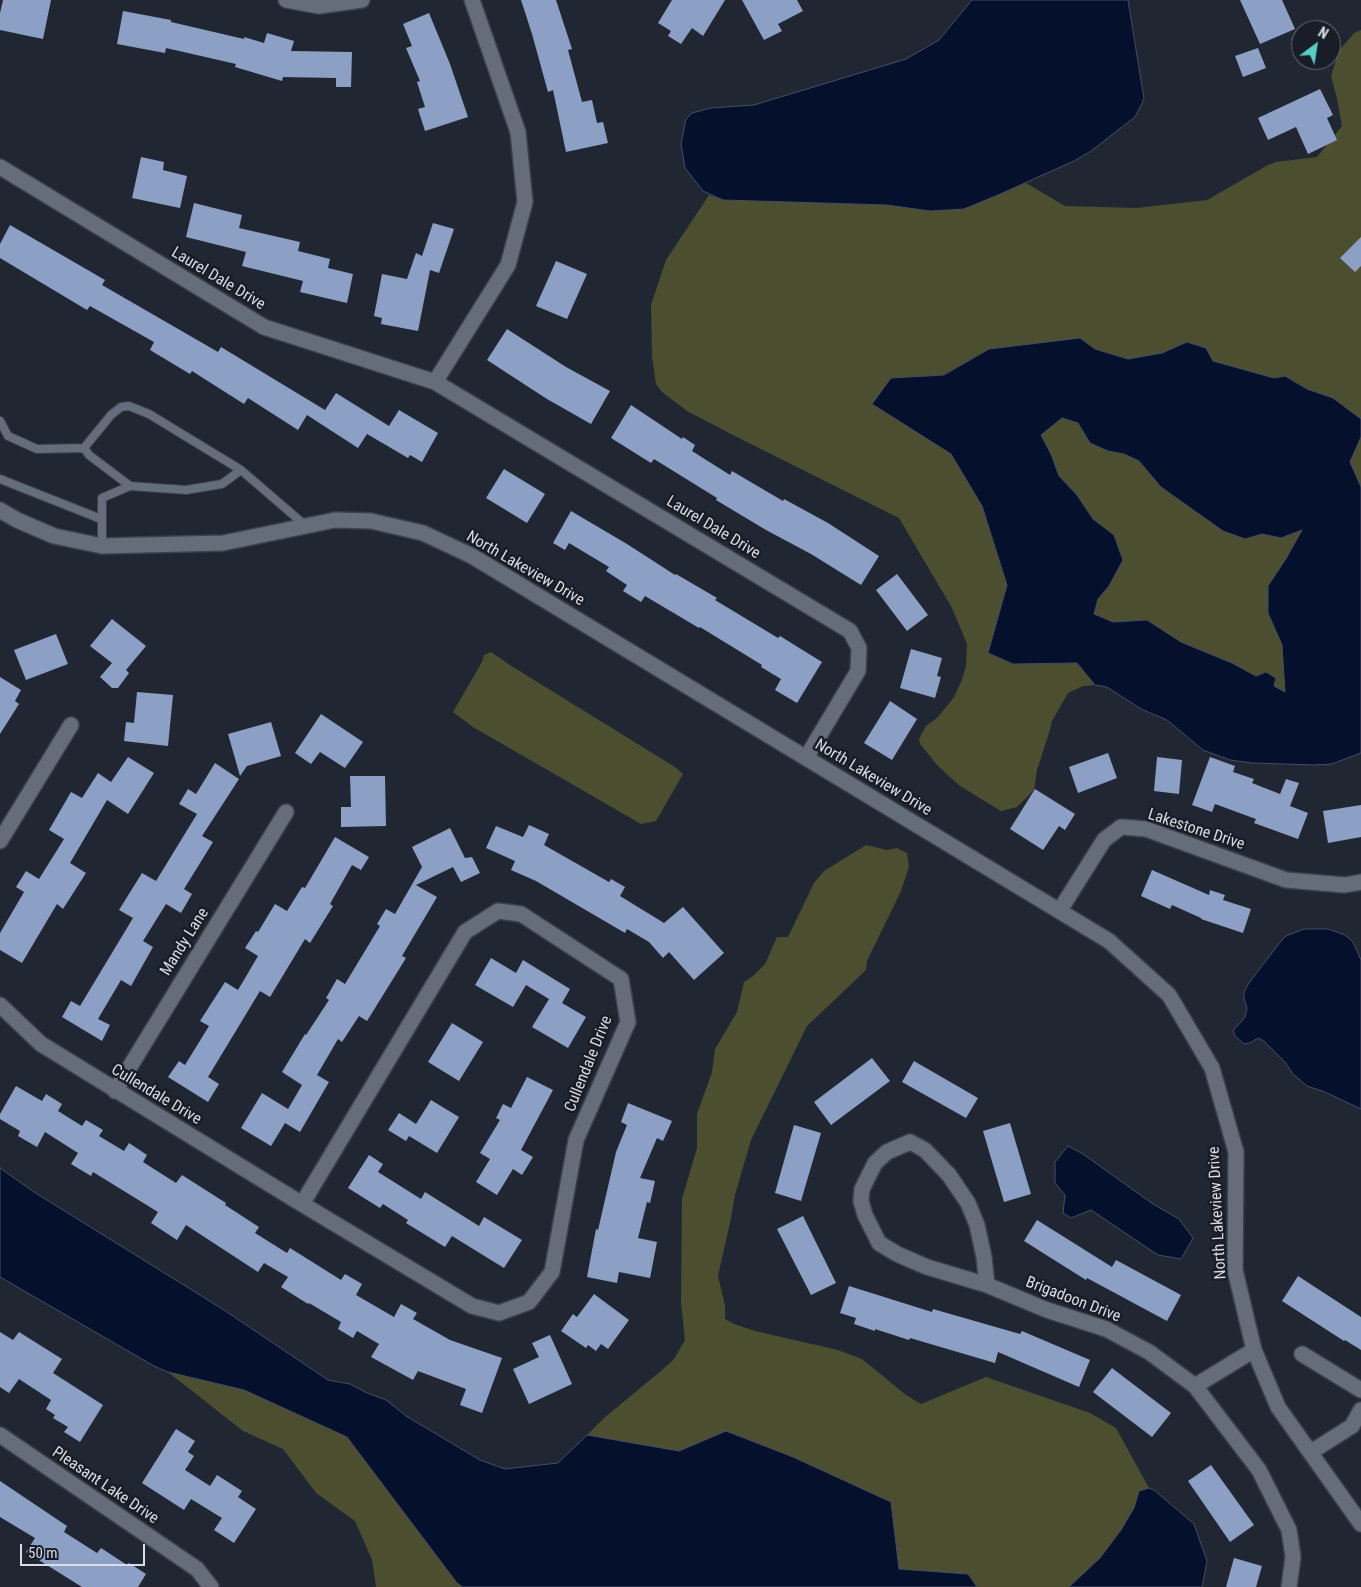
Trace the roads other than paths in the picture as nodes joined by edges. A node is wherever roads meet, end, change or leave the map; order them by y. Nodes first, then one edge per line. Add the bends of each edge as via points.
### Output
1 (286, 0) edge
2 (362, 0) edge
3 (472, 0) edge
4 (0, 167) edge
5 (435, 382) junction
6 (0, 422) edge
7 (84, 448) junction
8 (241, 470) junction
9 (0, 479) edge
10 (130, 486) junction
11 (0, 510) edge
12 (101, 519) junction
13 (306, 526) junction
14 (102, 546) junction
15 (71, 726) dead end
16 (806, 758) junction
17 (286, 812) dead end
18 (0, 841) edge
19 (1361, 882) edge
20 (1060, 910) junction
21 (0, 1005) edge
22 (115, 1091) junction
23 (302, 1204) junction
24 (987, 1285) junction
25 (1254, 1350) junction
26 (1302, 1354) dead end
27 (1195, 1386) junction
28 (1361, 1390) edge
29 (1361, 1410) edge
30 (0, 1435) edge
31 (1311, 1452) junction
32 (1361, 1524) edge
33 (211, 1587) edge
34 (1288, 1587) edge

1 - 2 street via 319,6
3 - 5 street via 518,132 525,202 508,265
4 - 5 street, Laurel Dale Drive via 264,327
5 - 16 street, Laurel Dale Drive via 850,631 859,648 858,671
6 - 7 lane via 8,436 38,449
7 - 8 lane via 112,415 129,406 149,414
7 - 10 lane
8 - 10 lane via 222,484 186,490
8 - 13 lane
9 - 12 lane
10 - 12 lane via 102,498
11 - 14 street, North Lakeview Drive via 54,536
12 - 14 lane
13 - 14 street, North Lakeview Drive via 223,543
13 - 16 street, North Lakeview Drive via 335,520 371,521 423,533 472,556
15 - 18 street
16 - 20 street, North Lakeview Drive
17 - 22 street, Mandy Lane
19 - 20 street, Lakestone Drive via 1344,885 1286,880 1146,829 1121,828 1104,840
20 - 25 street, North Lakeview Drive via 1109,940 1169,995 1212,1068 1236,1152 1235,1270
21 - 22 street, Cullendale Drive via 41,1044
22 - 23 street, Cullendale Drive
23 - 23 street, Cullendale Drive via 472,1306 499,1312 529,1302 552,1272 576,1140 628,1022 621,979 521,914 498,911 465,932
24 - 24 street, Brigadoon Drive via 927,1266 879,1243 865,1215 862,1189 875,1163 887,1152 910,1142 925,1150 949,1174 968,1203 977,1225
24 - 27 street, Brigadoon Drive via 1047,1310 1106,1329 1149,1352
25 - 27 street
25 - 31 street, North Lakeview Drive via 1278,1407
26 - 28 street
27 - 34 street, Brigadoon Drive via 1259,1470 1289,1530 1293,1557
29 - 31 street via 1352,1426
30 - 33 street, Pleasant Lake Drive via 197,1569
31 - 32 street, North Lakeview Drive

